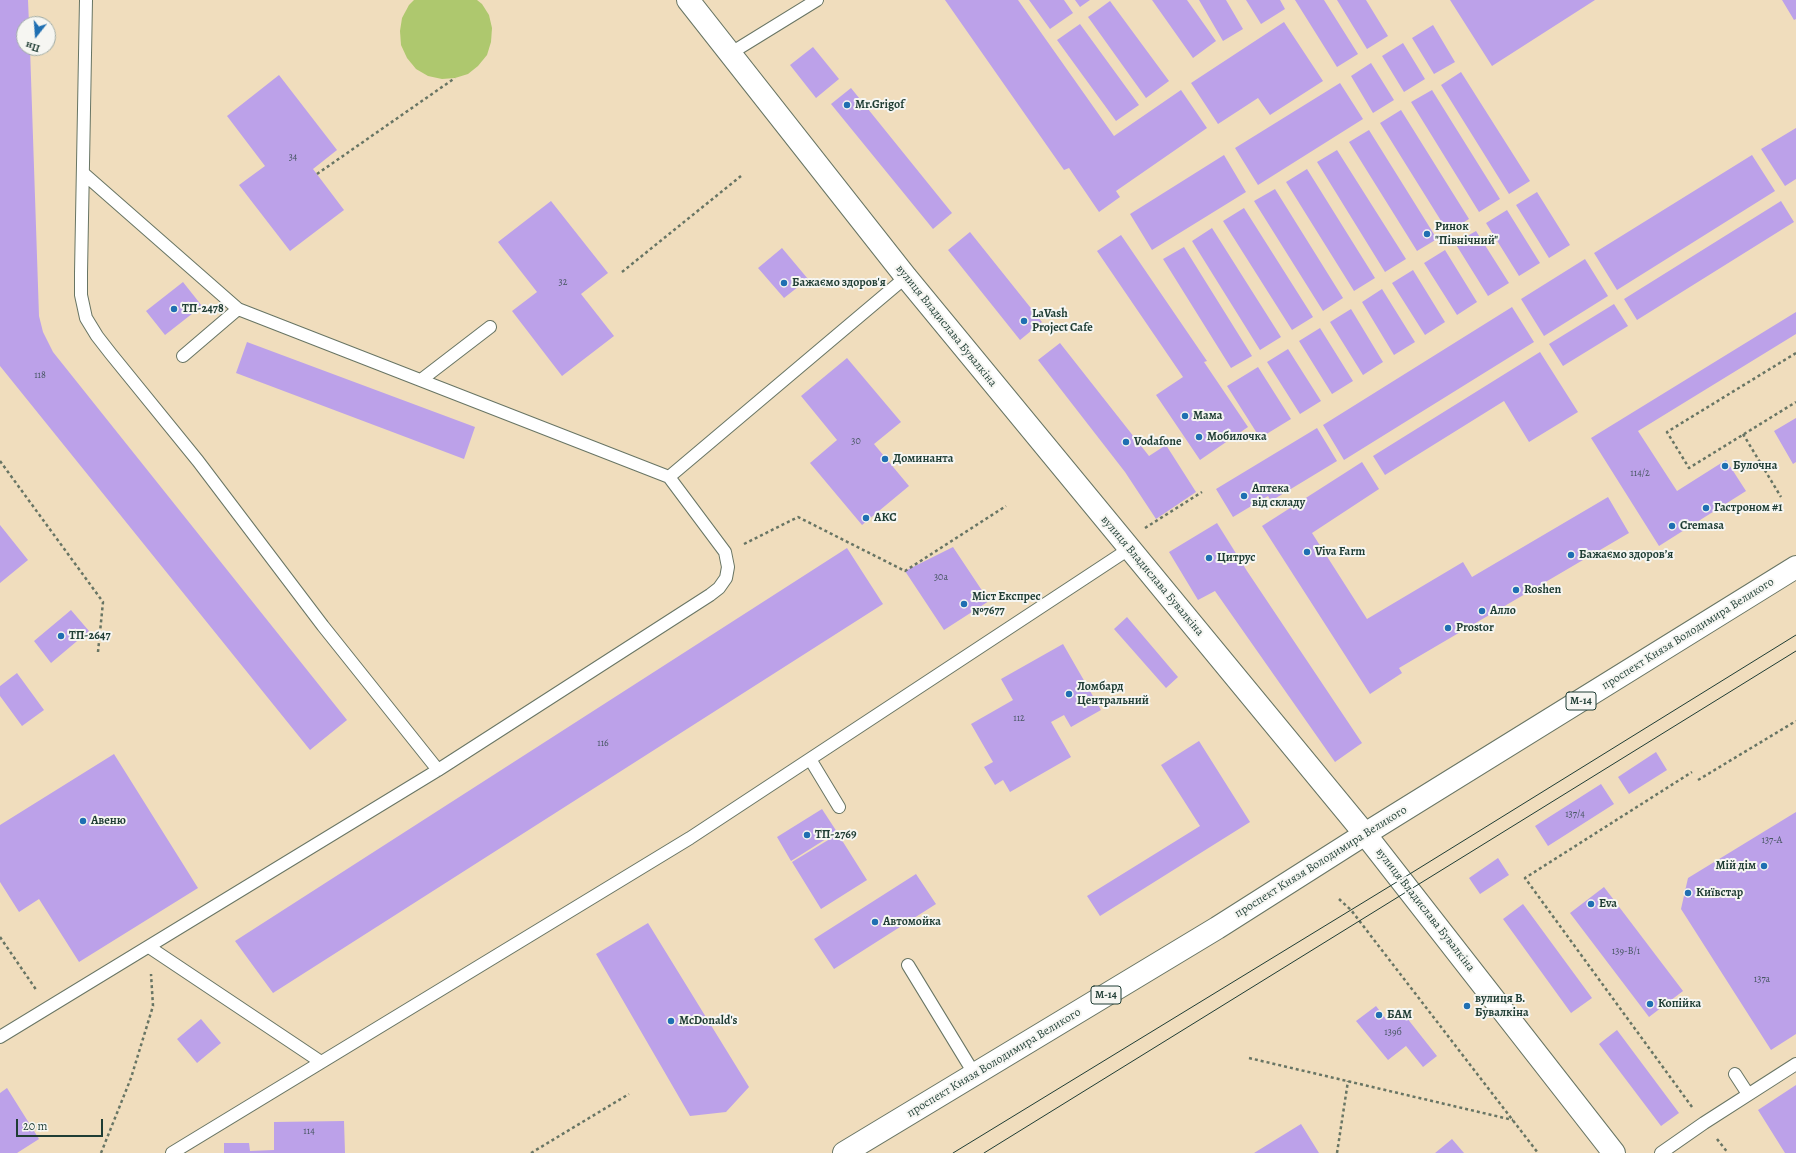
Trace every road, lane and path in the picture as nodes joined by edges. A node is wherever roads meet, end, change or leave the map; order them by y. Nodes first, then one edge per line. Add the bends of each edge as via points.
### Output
1 (86, 0) edge
2 (688, 0) edge
3 (817, 0) edge
4 (731, 53) junction
5 (455, 78) dead end
6 (83, 173) junction
7 (317, 174) dead end
8 (741, 176) dead end
9 (622, 272) dead end
10 (906, 277) junction
11 (238, 309) junction
12 (490, 327) dead end
13 (1796, 353) edge
14 (183, 356) dead end
15 (421, 380) junction
16 (1796, 402) edge
17 (1743, 434) junction
18 (0, 461) edge
19 (669, 477) junction
20 (1202, 492) dead end
21 (1781, 498) dead end
22 (1006, 506) dead end
23 (1135, 540) junction
24 (725, 552) junction
25 (1796, 567) edge
26 (98, 652) dead end
27 (1796, 721) edge
28 (810, 759) junction
29 (438, 770) junction
30 (1692, 772) dead end
31 (1698, 780) dead end
32 (839, 807) dead end
33 (1365, 834) junction
34 (1339, 899) dead end
35 (0, 937) edge
36 (149, 947) junction
37 (908, 965) dead end
38 (49, 1008) junction
39 (0, 1037) edge
40 (1249, 1058) dead end
41 (321, 1062) junction
42 (1796, 1064) edge
43 (1735, 1074) dead end
44 (974, 1075) junction
45 (1348, 1081) junction
46 (629, 1094) dead end
47 (1748, 1094) junction
48 (1513, 1120) junction
49 (1704, 1123) junction
50 (101, 1153) edge
51 (172, 1153) edge
52 (531, 1153) edge
53 (844, 1153) edge
54 (1337, 1153) edge
55 (1538, 1153) edge
56 (1614, 1153) edge
57 (1661, 1153) edge
58 (1728, 1153) edge

1 - 6 lane
2 - 4 main road, вулиця Владислава Бувалкіна
3 - 4 lane
4 - 10 main road, вулиця Владислава Бувалкіна
5 - 7 path
6 - 11 lane
6 - 29 lane via 81,295 86,318 97,336 198,461 323,626
8 - 9 path
10 - 19 lane
10 - 23 main road, вулиця Владислава Бувалкіна
11 - 14 lane
11 - 15 lane
12 - 15 lane
13 - 17 path via 1667,432 1689,468
15 - 19 lane
16 - 17 path
17 - 21 path
18 - 26 path via 103,602
19 - 24 lane
20 - 23 path
22 - 24 path via 905,571 798,518
23 - 28 lane
23 - 33 main road, вулиця Владислава Бувалкіна
24 - 29 lane via 728,566 726,578 719,588
25 - 33 main road, проспект Князя Володимира Великого / М-14
27 - 31 path
28 - 32 lane
28 - 41 lane via 690,838
29 - 36 lane
30 - 49 path via 1525,878
33 - 44 main road, проспект Князя Володимира Великого / М-14 via 1217,928
33 - 56 main road, вулиця Владислава Бувалкіна
34 - 48 path
35 - 38 path
36 - 38 lane
36 - 41 lane
36 - 50 path via 153,1006 131,1078
37 - 44 lane
38 - 39 lane
40 - 45 path
41 - 51 lane
42 - 47 lane
43 - 47 lane
44 - 53 main road, проспект Князя Володимира Великого / М-14
45 - 48 path
45 - 54 path
46 - 52 path
47 - 49 lane
48 - 55 path
49 - 57 lane
49 - 58 path

